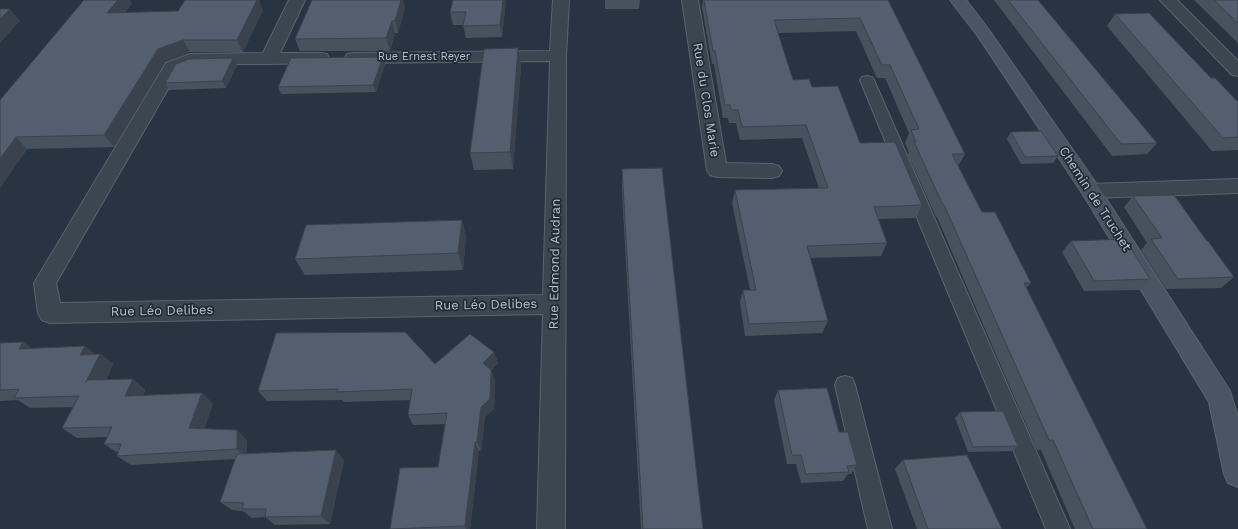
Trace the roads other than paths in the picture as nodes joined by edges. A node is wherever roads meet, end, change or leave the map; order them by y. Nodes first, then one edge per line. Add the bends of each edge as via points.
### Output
1 (297, 0) edge
2 (561, 0) edge
3 (690, 0) edge
4 (958, 0) edge
5 (1168, 0) edge
6 (558, 56) junction
7 (269, 59) junction
8 (172, 67) joint
9 (1238, 71) edge
10 (867, 80) dead end
11 (772, 171) dead end
12 (1238, 186) edge
13 (1091, 190) junction
14 (554, 304) junction
15 (845, 385) dead end
16 (1238, 474) edge
17 (551, 529) edge
18 (880, 529) edge
19 (1058, 529) edge

1 - 7 street
2 - 6 street, Rue Edmond Audran
3 - 11 street, Rue du Clos Marie via 717,170
4 - 13 main road, Chemin de Truchet
5 - 9 street
6 - 7 street, Rue Ernest Reyer
6 - 14 street, Rue Edmond Audran
7 - 8 street, Rue Ernest Reyer via 190,60
8 - 14 street, Rue Léo Delibes via 45,283 50,313
10 - 19 lane
12 - 13 street
13 - 16 main road, Chemin de Truchet via 1221,399
14 - 17 street, Rue Edmond Audran
15 - 18 lane

